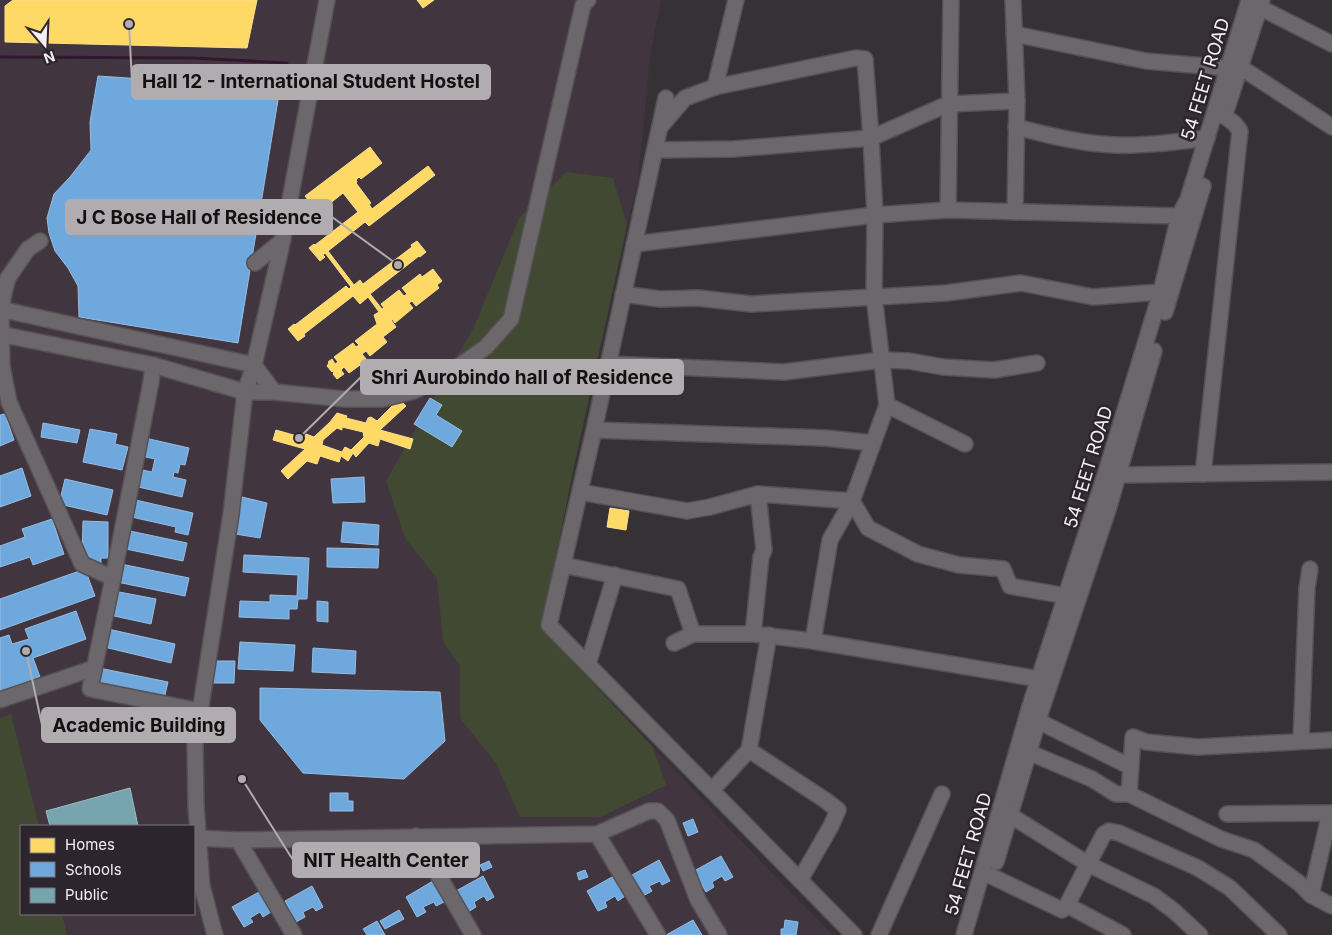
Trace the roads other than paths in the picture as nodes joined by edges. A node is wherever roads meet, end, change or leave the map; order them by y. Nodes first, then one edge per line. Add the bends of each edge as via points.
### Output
1 (327, 0) edge
2 (588, 0) edge
3 (736, 0) edge
4 (951, 0) edge
5 (1013, 0) edge
6 (1254, 4) edge
7 (1014, 34) junction
8 (1332, 44) edge
9 (1234, 67) junction
10 (715, 87) junction
11 (666, 98) dead end
12 (1016, 101) junction
13 (948, 104) junction
14 (1224, 116) junction
15 (1332, 126) edge
16 (1016, 127) junction
17 (659, 129) junction
18 (871, 138) junction
19 (1207, 138) junction
20 (654, 150) junction
21 (948, 210) junction
22 (1015, 212) junction
23 (875, 216) junction
24 (1179, 216) junction
25 (40, 240) dead end
26 (283, 240) junction
27 (634, 244) junction
28 (255, 262) dead end
29 (1160, 292) junction
30 (623, 294) junction
31 (874, 296) junction
32 (0, 309) edge
33 (83, 327) junction
34 (1, 334) edge
35 (40, 342) junction
36 (1031, 358) dead end
37 (882, 360) junction
38 (608, 364) junction
39 (153, 365) junction
40 (254, 365) junction
41 (244, 392) junction
42 (274, 392) junction
43 (5, 404) edge
44 (886, 405) junction
45 (594, 430) junction
46 (874, 443) junction
47 (965, 444) dead end
48 (1113, 472) junction
49 (1332, 472) edge
50 (1203, 474) junction
51 (580, 492) junction
52 (758, 494) junction
53 (852, 500) junction
54 (563, 565) junction
55 (1310, 569) dead end
56 (615, 575) junction
57 (113, 578) junction
58 (1066, 596) junction
59 (693, 634) junction
60 (753, 634) junction
61 (768, 636) junction
62 (813, 641) junction
63 (674, 643) dead end
64 (588, 664) junction
65 (94, 668) junction
66 (1039, 679) junction
67 (0, 700) edge
68 (200, 711) junction
69 (1038, 721) junction
70 (1332, 740) edge
71 (1302, 742) junction
72 (749, 750) junction
73 (1028, 752) junction
74 (1131, 767) junction
75 (712, 790) junction
76 (942, 794) dead end
77 (1129, 794) junction
78 (1331, 813) edge
79 (1227, 814) dead end
80 (1010, 815) junction
81 (597, 834) junction
82 (416, 836) junction
83 (198, 838) junction
84 (238, 840) junction
85 (1088, 864) junction
86 (991, 876) junction
87 (800, 880) junction
88 (1311, 895) junction
89 (1067, 906) junction
90 (1332, 906) edge
91 (965, 932) edge
92 (215, 935) edge
93 (294, 935) edge
94 (473, 935) edge
95 (658, 935) edge
96 (719, 935) edge
97 (854, 935) edge
98 (879, 935) edge
99 (1123, 935) edge
100 (1200, 935) edge
101 (1278, 935) edge

1 - 26 street
2 - 42 street via 583,5 511,318 486,347 448,374 414,391 382,399
3 - 10 street
4 - 13 street
5 - 7 street
6 - 8 street
6 - 9 street, 54 FEET ROAD
7 - 9 street via 1146,61
7 - 12 street
9 - 14 street, 54 FEET ROAD
9 - 15 street
9 - 19 street, 54 FEET ROAD
10 - 17 street via 685,98
10 - 18 street via 856,58 865,59
11 - 17 street
12 - 13 street
12 - 16 street
13 - 18 street
13 - 21 street
14 - 48 street, 54 FEET ROAD via 1148,369
14 - 50 street via 1240,131
16 - 19 street via 1114,145 1148,145
16 - 22 street
17 - 20 street
18 - 20 street via 733,149
18 - 23 street
19 - 24 street, 54 FEET ROAD via 1188,199
20 - 27 street
21 - 22 street
21 - 23 street
22 - 24 street
23 - 27 street
23 - 31 street
24 - 29 street, 54 FEET ROAD
25 - 32 street via 28,249 8,278
26 - 28 street
26 - 40 street
27 - 30 street
29 - 31 street via 1093,297 1021,283 946,293
29 - 48 street, 54 FEET ROAD
30 - 31 street via 751,304
30 - 38 street
31 - 37 street
32 - 33 street
32 - 34 street
33 - 35 street
33 - 40 street
34 - 35 street
34 - 43 street
35 - 39 street
36 - 37 street via 1007,368 985,370 908,360
37 - 38 street via 784,372
37 - 44 street
38 - 45 street
39 - 41 street
39 - 57 street
40 - 41 street
40 - 42 street
41 - 42 street
41 - 68 street via 231,514
43 - 57 street via 82,564
44 - 46 street
44 - 47 street
45 - 46 street via 825,438
45 - 51 street
46 - 53 street
48 - 50 street
48 - 58 street, 54 FEET ROAD
48 - 69 street, 54 FEET ROAD via 1108,510
49 - 50 street
51 - 52 street via 687,511
51 - 54 street
52 - 53 street
52 - 60 street via 764,550 760,558
53 - 58 street via 868,528 918,554 959,565 1003,569 1010,586
53 - 62 street via 830,540
54 - 56 street
54 - 64 street via 549,625
55 - 71 street
56 - 59 street via 678,589
56 - 64 street
57 - 65 street
58 - 66 street, 54 FEET ROAD
59 - 60 street
59 - 63 street
60 - 61 street
61 - 62 street
61 - 72 street
62 - 66 street
64 - 75 street
65 - 67 street
65 - 68 street via 90,689
66 - 91 street, 54 FEET ROAD
68 - 83 street via 195,744
69 - 73 street, 54 FEET ROAD
69 - 74 street
70 - 71 street
71 - 74 street via 1198,747 1146,742 1133,737
72 - 75 street
72 - 87 street via 838,810
73 - 77 street via 1092,779 1116,794
73 - 80 street, 54 FEET ROAD
74 - 77 street
75 - 87 street
76 - 98 street
77 - 88 street via 1221,839 1254,850
78 - 79 street
78 - 88 street
80 - 85 street
80 - 86 street, 54 FEET ROAD
81 - 82 street
81 - 95 street
81 - 96 street via 648,811 658,811 667,820 698,900
82 - 84 street
82 - 94 street
83 - 84 street
83 - 92 street via 202,886
84 - 93 street
85 - 89 street
85 - 100 street via 1154,896
85 - 101 street via 1104,834 1109,831 1119,833 1198,868 1230,888
86 - 89 street via 1058,909
86 - 91 street, 54 FEET ROAD
87 - 97 street
88 - 90 street
89 - 99 street

